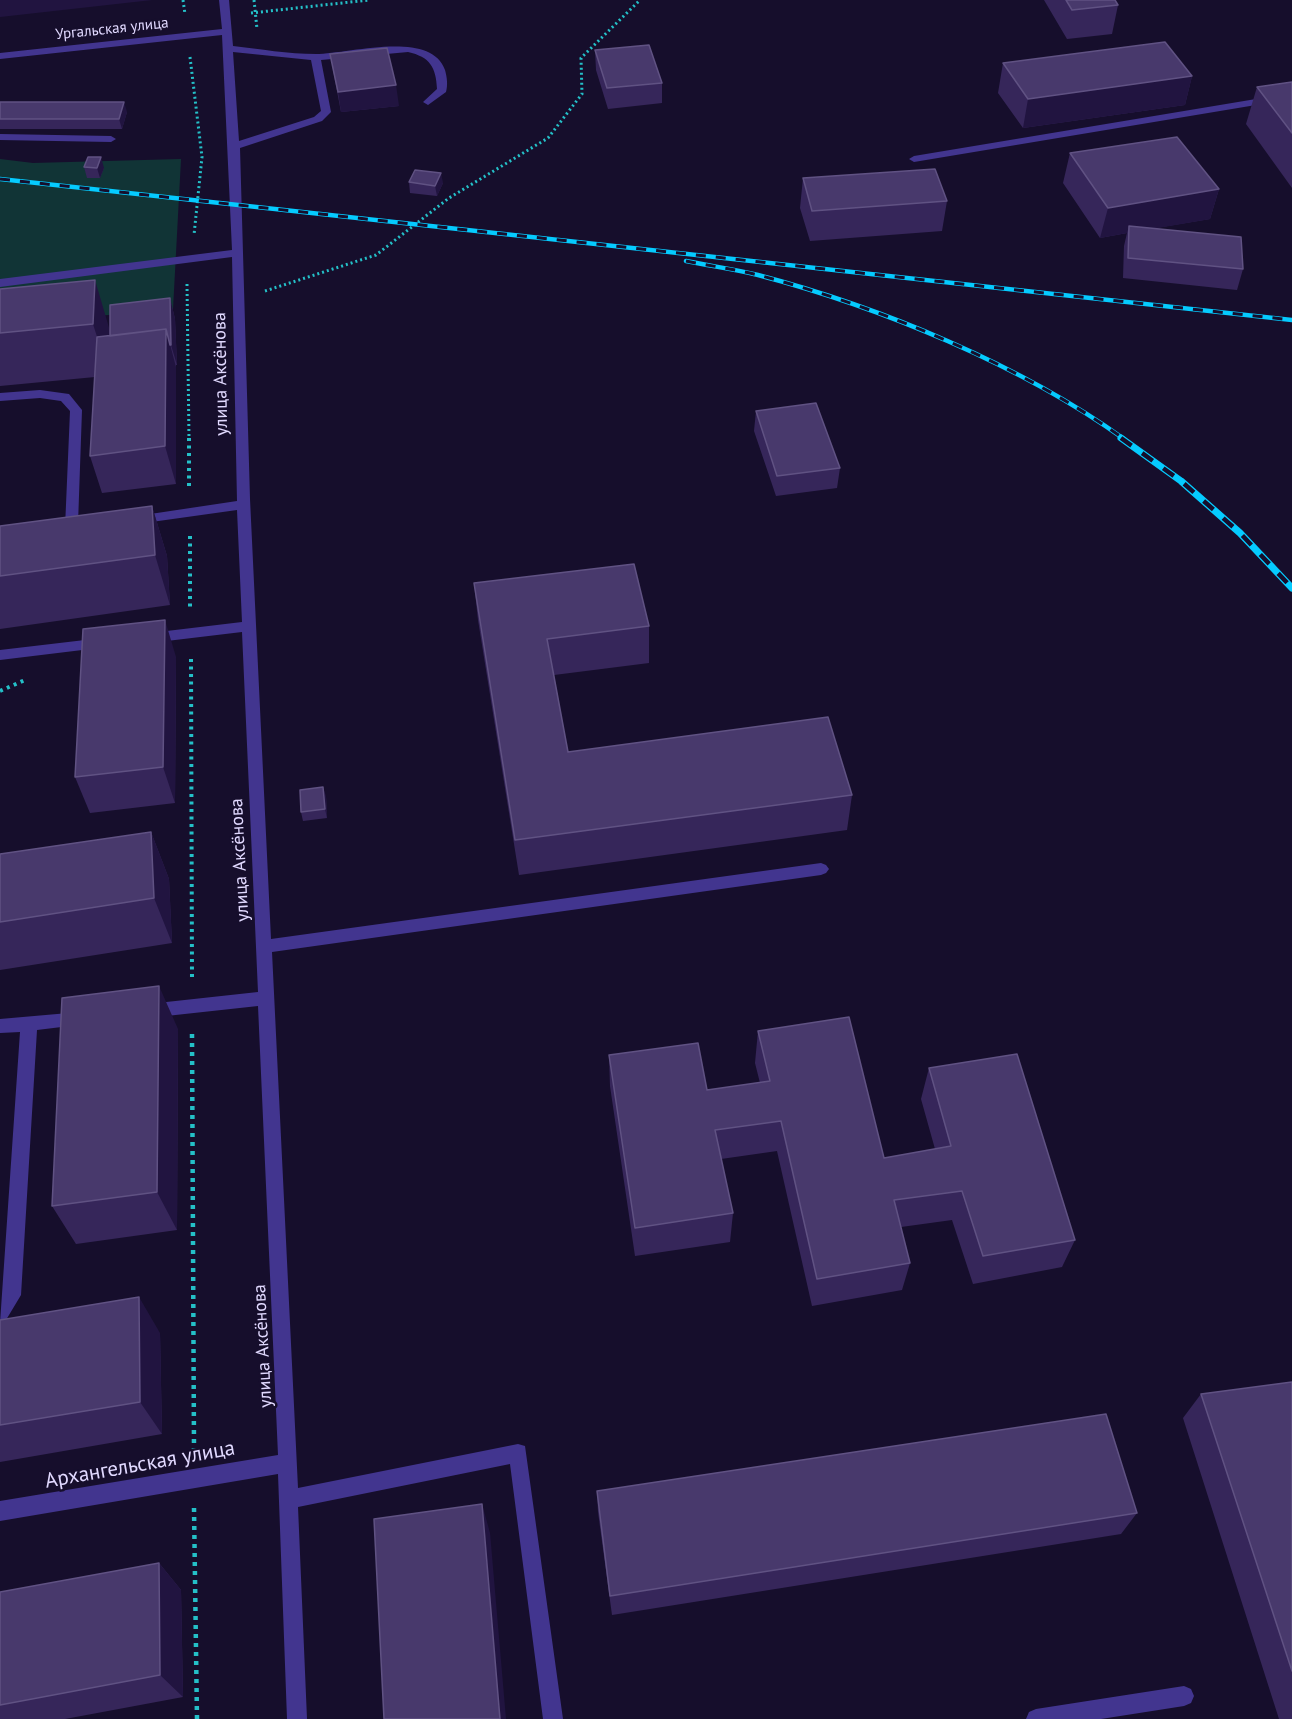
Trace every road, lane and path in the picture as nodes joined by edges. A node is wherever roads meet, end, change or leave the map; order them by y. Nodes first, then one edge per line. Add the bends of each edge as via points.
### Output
1 (183, 0) edge
2 (224, 0) edge
3 (369, 0) edge
4 (640, 0) edge
5 (226, 23) junction
6 (188, 35) junction
7 (230, 49) junction
8 (0, 56) edge
9 (316, 57) junction
10 (1292, 96) edge
11 (428, 102) dead end
12 (0, 137) edge
13 (111, 139) dead end
14 (235, 146) junction
15 (914, 159) dead end
16 (238, 253) junction
17 (191, 258) junction
18 (0, 283) edge
19 (238, 300) junction
20 (0, 397) edge
21 (243, 505) junction
22 (190, 513) junction
23 (118, 522) edge
24 (95, 525) edge
25 (248, 626) junction
26 (190, 633) junction
27 (134, 639) edge
28 (112, 642) edge
29 (0, 655) edge
30 (821, 869) dead end
31 (263, 947) junction
32 (265, 998) junction
33 (192, 1006) junction
34 (134, 1013) edge
35 (99, 1017) edge
36 (29, 1024) junction
37 (0, 1026) edge
38 (0, 1314) edge
39 (288, 1463) junction
40 (194, 1478) junction
41 (289, 1499) junction
42 (0, 1511) edge
43 (1184, 1696) dead end
44 (197, 1719) edge
45 (297, 1719) edge
46 (554, 1719) edge
47 (1036, 1719) edge

1 - 6 path
2 - 5 street, улица Аксёнова
3 - 5 path
4 - 19 path via 581,58 582,94 548,138 449,198 376,255
5 - 6 street, Ургальская улица
5 - 7 street, улица Аксёнова
6 - 8 street, Ургальская улица
6 - 17 path via 202,157
7 - 9 street
7 - 14 street, улица Аксёнова
9 - 11 street via 422,52 438,64 442,74 442,90
9 - 14 street via 324,115
10 - 15 street
12 - 13 street
14 - 16 street, улица Аксёнова
16 - 17 street
16 - 19 street, улица Аксёнова
17 - 18 street
17 - 22 path via 186,295
19 - 21 street, улица Аксёнова
20 - 24 street via 65,397 76,410 65,529
21 - 22 street
21 - 25 street, улица Аксёнова
22 - 23 street
22 - 26 path
25 - 26 street
25 - 31 street, улица Аксёнова
26 - 27 street
26 - 33 path
28 - 29 street
30 - 31 street
31 - 32 street, улица Аксёнова
32 - 33 street
32 - 39 street, улица Аксёнова
33 - 34 street
33 - 40 path
35 - 36 street
36 - 37 street
36 - 38 street via 12,1295
39 - 40 street, Архангельская улица
39 - 41 street, улица Аксёнова
40 - 42 street, Архангельская улица
40 - 44 path
41 - 45 street, улица Аксёнова
41 - 46 street via 518,1453
43 - 47 street

